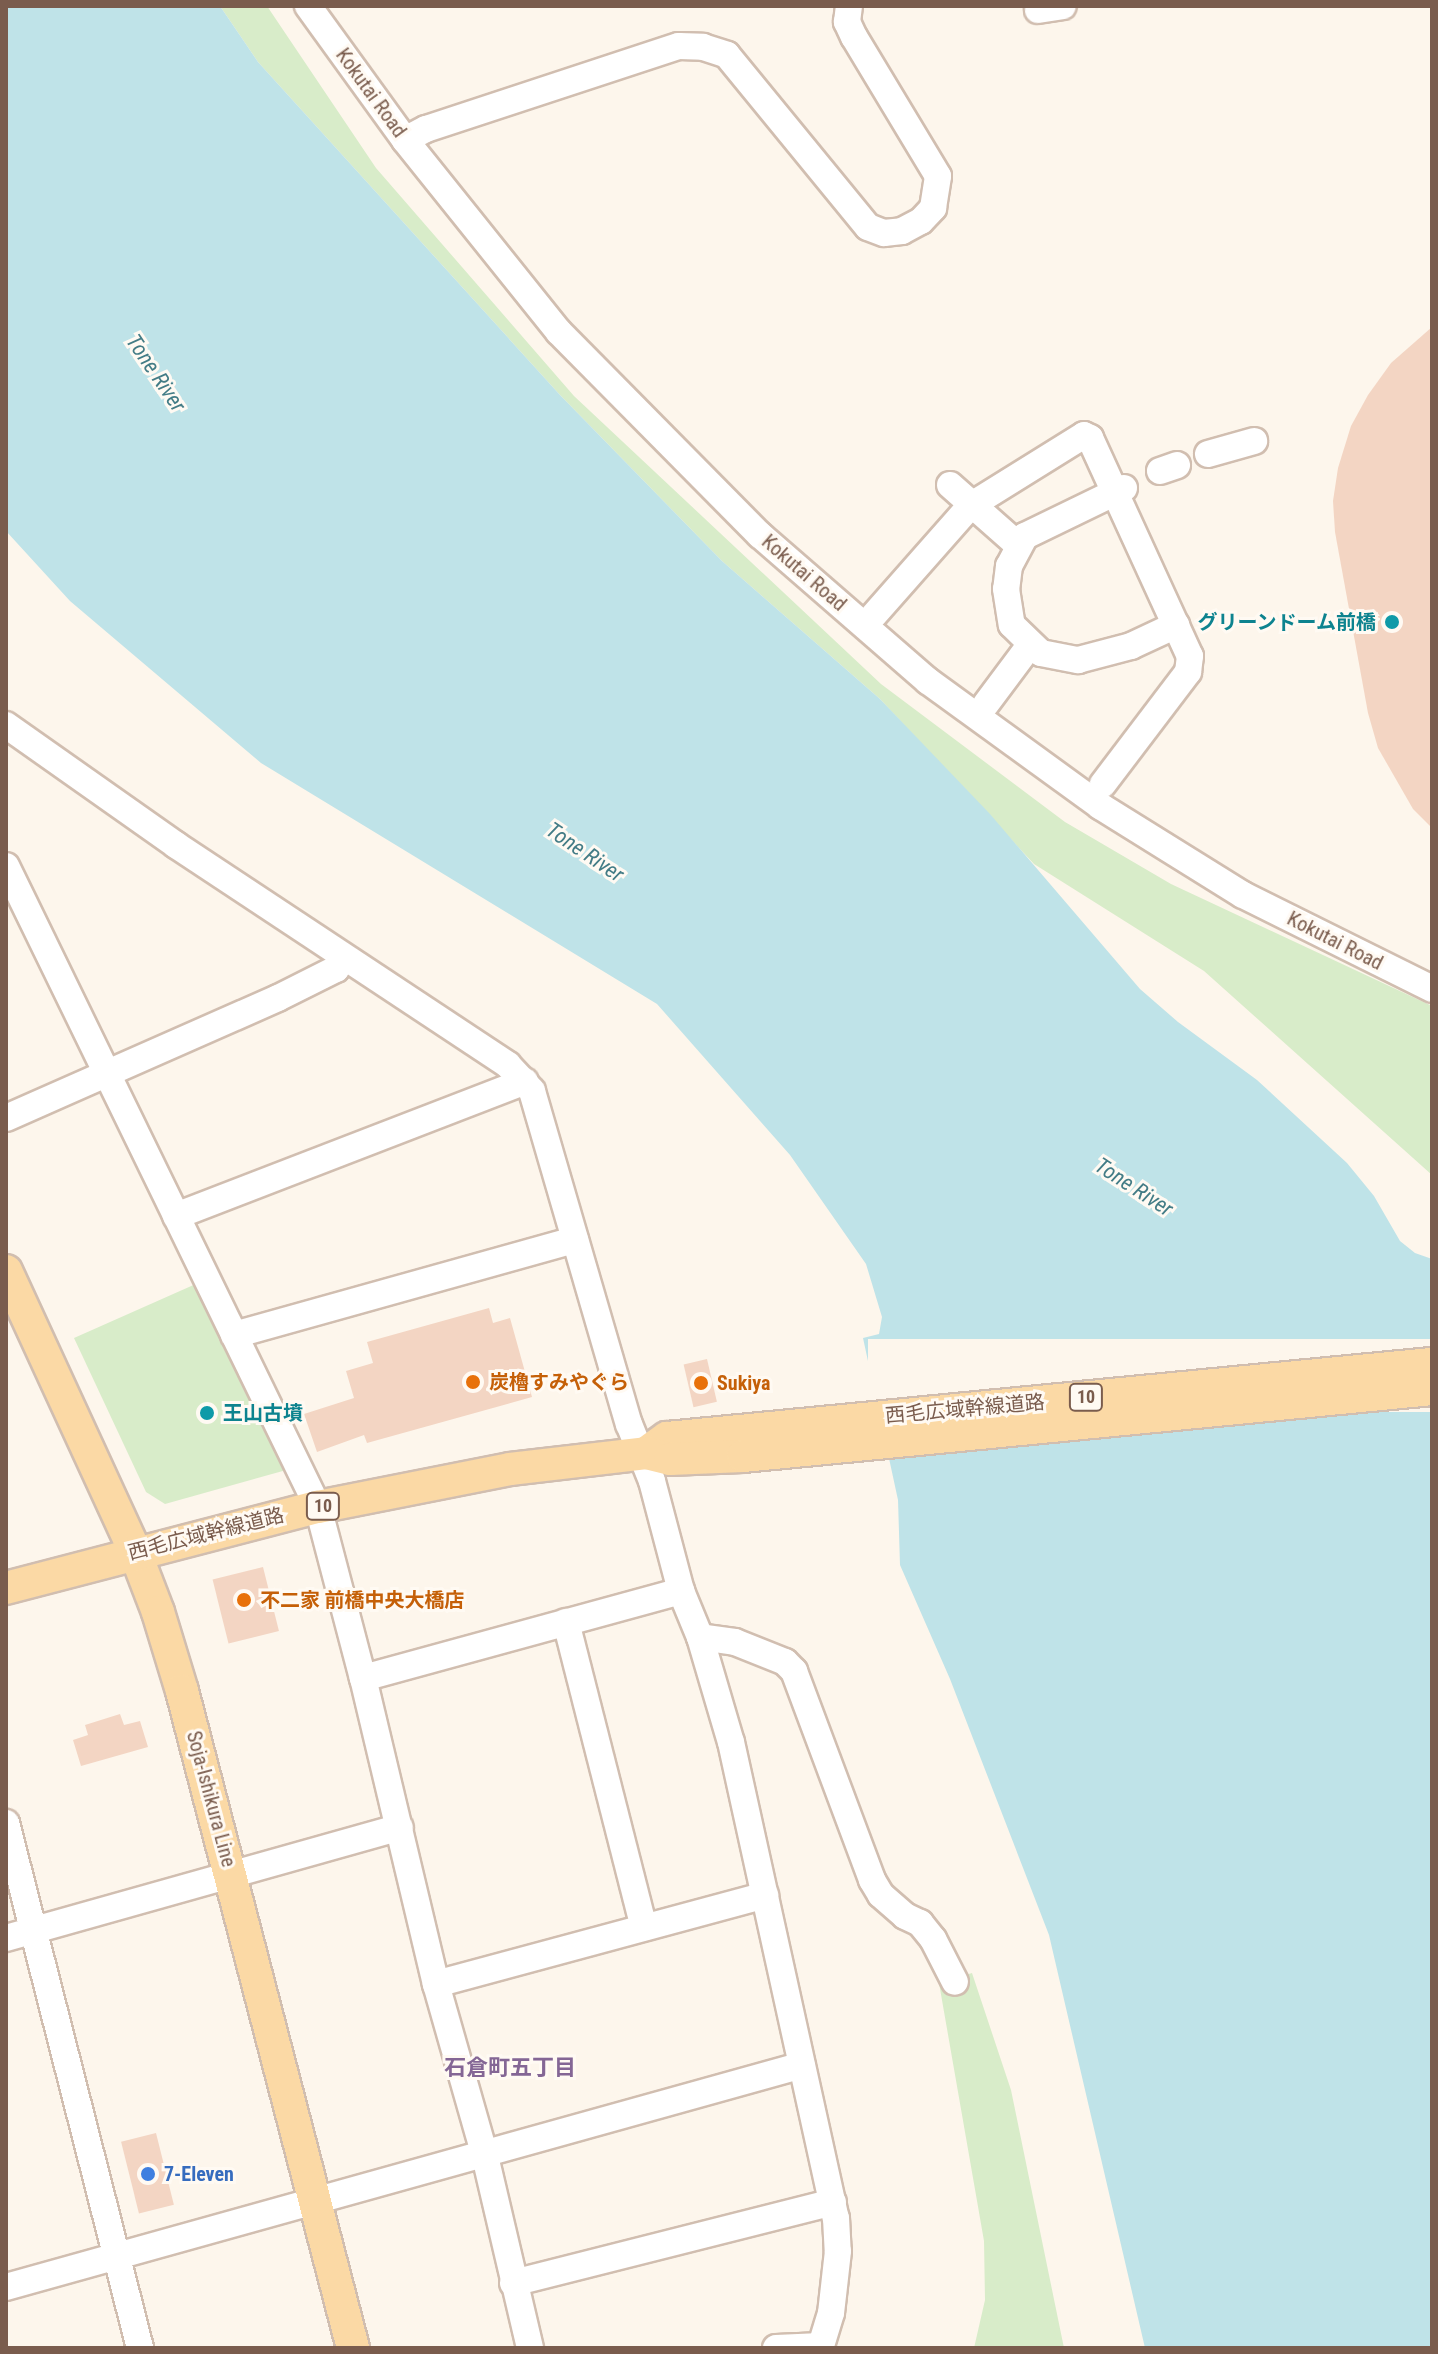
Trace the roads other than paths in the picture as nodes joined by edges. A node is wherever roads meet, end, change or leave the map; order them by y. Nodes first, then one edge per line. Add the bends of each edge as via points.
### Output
1 (308, 6) edge
2 (849, 6) edge
3 (405, 140) junction
4 (1254, 441) dead end
5 (1208, 454) dead end
6 (950, 485) dead end
7 (1119, 490) junction
8 (970, 506) junction
9 (1018, 545) junction
10 (874, 615) dead end
11 (1176, 625) junction
12 (1030, 645) junction
13 (986, 704) dead end
14 (6, 725) edge
15 (1103, 784) dead end
16 (6, 866) edge
17 (342, 957) junction
18 (1432, 989) edge
19 (106, 1072) junction
20 (525, 1081) junction
21 (6, 1118) edge
22 (176, 1216) junction
23 (575, 1240) junction
24 (6, 1271) edge
25 (234, 1335) junction
26 (1432, 1364) edge
27 (1432, 1389) edge
28 (742, 1443) junction
29 (643, 1453) junction
30 (318, 1507) junction
31 (135, 1552) junction
32 (6, 1588) edge
33 (681, 1591) junction
34 (566, 1622) junction
35 (700, 1637) junction
36 (363, 1678) junction
37 (6, 1823) edge
38 (400, 1827) junction
39 (230, 1874) junction
40 (765, 1895) junction
41 (644, 1927) junction
42 (33, 1930) junction
43 (6, 1938) edge
44 (955, 1982) dead end
45 (436, 1984) junction
46 (802, 2065) junction
47 (485, 2156) junction
48 (315, 2202) junction
49 (833, 2202) junction
50 (116, 2257) junction
51 (513, 2283) junction
52 (6, 2287) edge
53 (820, 2347) edge
54 (140, 2348) edge
55 (353, 2348) edge
56 (530, 2348) edge
57 (776, 2348) edge

1 - 3 street, Kokutai Road
2 - 3 street via 847,22 854,37 938,176 933,208 902,231 884,233 868,227 727,55 703,47 679,46
3 - 18 street, Kokutai Road via 559,332 760,535 928,681 1100,806 1243,895
4 - 5 street
6 - 8 street
7 - 8 street via 1084,435
7 - 9 street via 1037,528
7 - 11 street
8 - 9 street
8 - 10 street
9 - 12 street via 1006,589 1012,625
11 - 12 street via 1097,658 1054,657
11 - 15 street via 1190,656 1188,672
12 - 13 street
14 - 17 street
16 - 19 street
17 - 19 street via 336,969 278,998
17 - 20 street
19 - 21 street
19 - 22 street
20 - 22 street
20 - 23 street
22 - 25 street
23 - 25 street
23 - 29 street
24 - 31 main road, Soja-Ishikura Line
25 - 30 street
26 - 28 main road, 西毛広域幹線道路 / 10
27 - 28 main road, 西毛広域幹線道路 / 10
28 - 29 main road, 西毛広域幹線道路 / 10 via 670,1459
29 - 30 main road, 西毛広域幹線道路 / 10 via 510,1469
29 - 33 street
30 - 31 main road, 西毛広域幹線道路 / 10
30 - 36 street
31 - 32 main road, 西毛広域幹線道路 / 10
31 - 39 main road, Soja-Ishikura Line via 179,1678
33 - 34 street
33 - 35 street
34 - 36 street
34 - 41 street
35 - 40 street via 731,1742
35 - 44 street via 735,1642 773,1656 794,1671 872,1880 881,1895 920,1923
36 - 38 street
37 - 42 street
38 - 39 street
38 - 45 street
39 - 42 street
39 - 48 main road, Soja-Ishikura Line
40 - 41 street
40 - 46 street
41 - 45 street
42 - 43 street
42 - 50 street
45 - 47 street
46 - 47 street
46 - 49 street
47 - 48 street
47 - 51 street
48 - 50 street
48 - 55 main road, Soja-Ishikura Line
49 - 51 street
49 - 53 street via 838,2251 831,2313
50 - 52 street
50 - 54 street
51 - 56 street
53 - 57 street

